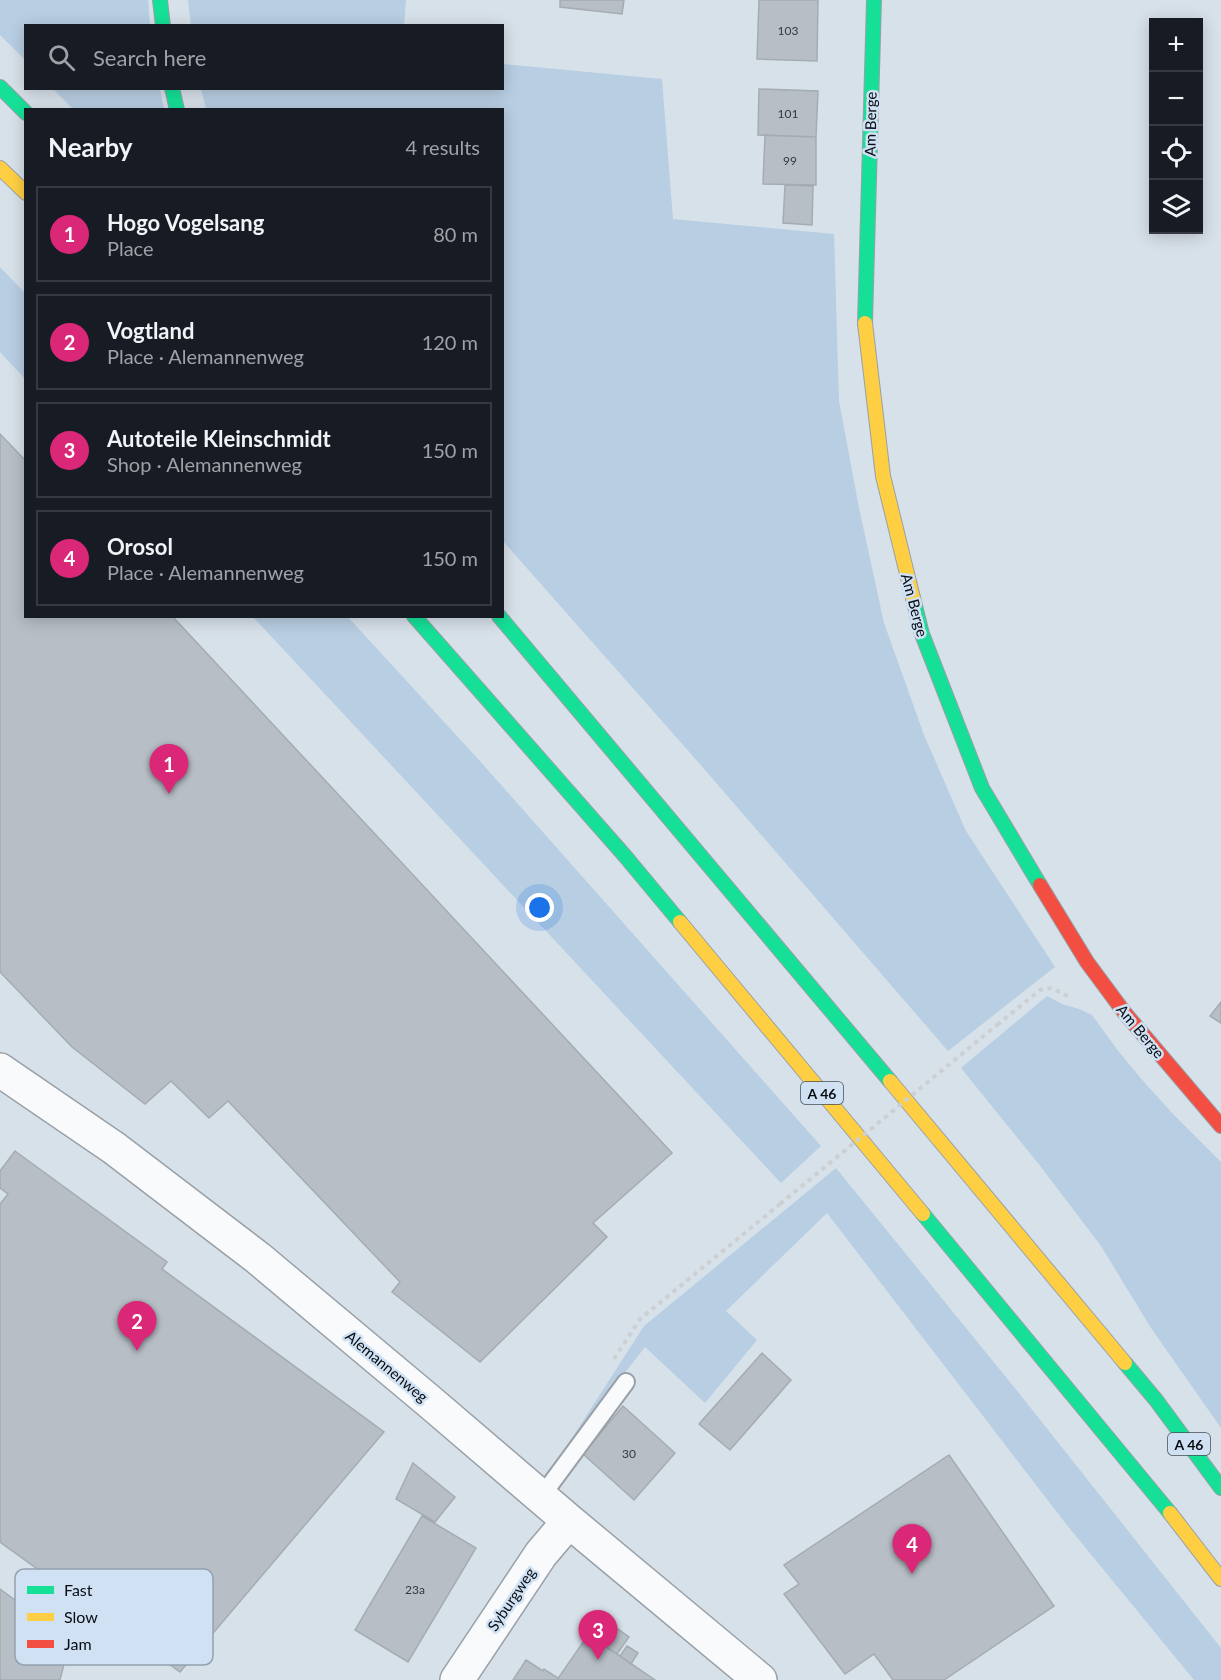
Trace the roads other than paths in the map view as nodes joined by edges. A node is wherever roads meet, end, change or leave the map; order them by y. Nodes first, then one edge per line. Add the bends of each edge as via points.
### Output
1 (160, 0) edge
2 (874, 0) edge
3 (163, 24) edge
4 (0, 87) edge
5 (172, 90) edge
6 (177, 108) edge
7 (24, 111) edge
8 (0, 168) edge
9 (24, 191) edge
10 (416, 618) edge
11 (501, 618) edge
12 (0, 1070) edge
13 (1221, 1126) edge
14 (626, 1382) dead end
15 (1221, 1488) edge
16 (541, 1497) junction
17 (568, 1521) junction
18 (1221, 1579) edge
19 (457, 1680) edge
20 (760, 1680) edge

1 - 3 main road
2 - 13 main road, Am Berge via 865,329 883,476 922,633 982,788 1087,962
4 - 7 main road
5 - 6 main road
8 - 9 main road
10 - 18 main road, A 46 via 625,856 1151,1489
11 - 15 main road, A 46 via 1156,1400
12 - 16 street, Alemannenweg via 114,1148 258,1258
14 - 16 lane
16 - 17 street, Alemannenweg
17 - 19 street, Syburgweg via 541,1554
17 - 20 street, Alemannenweg

